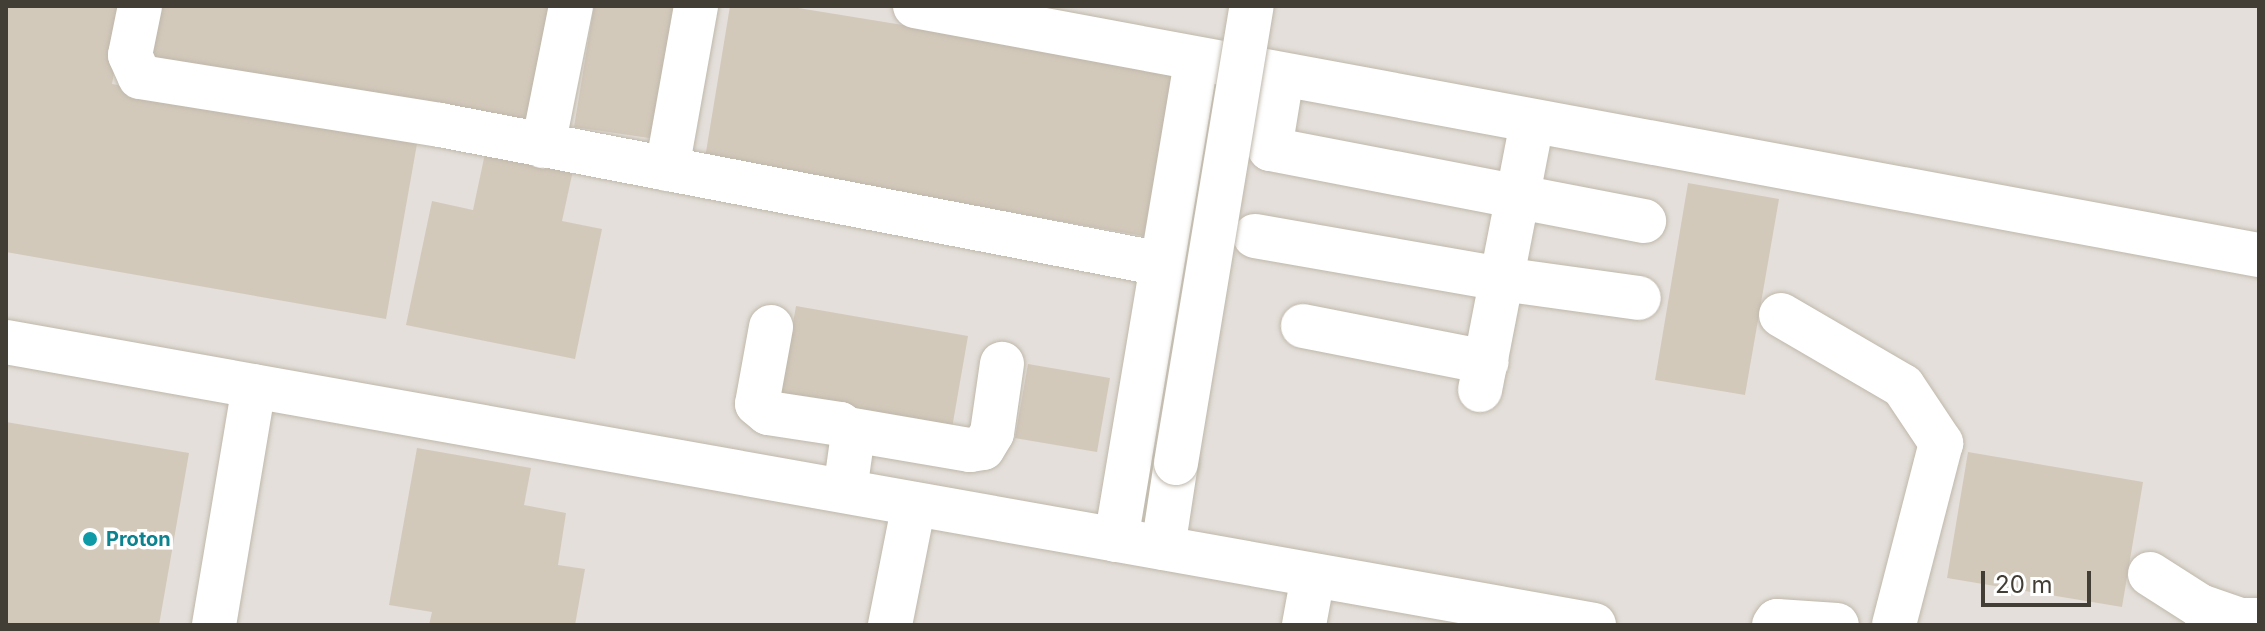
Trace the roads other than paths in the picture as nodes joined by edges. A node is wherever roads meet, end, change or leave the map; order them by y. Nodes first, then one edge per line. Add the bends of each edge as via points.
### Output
1 (140, 6) edge
2 (571, 6) edge
3 (696, 6) edge
4 (915, 6) edge
5 (1252, 6) edge
6 (1196, 60) junction
7 (1282, 76) junction
8 (1532, 122) junction
9 (543, 146) junction
10 (667, 169) junction
11 (1518, 196) junction
12 (1644, 221) dead end
13 (1255, 236) dead end
14 (2259, 255) edge
15 (1162, 264) junction
16 (1502, 279) junction
17 (1639, 298) dead end
18 (1781, 315) dead end
19 (1303, 326) dead end
20 (771, 327) dead end
21 (6, 342) edge
22 (1002, 364) dead end
23 (254, 386) junction
24 (847, 429) junction
25 (845, 491) junction
26 (914, 504) junction
27 (1116, 540) junction
28 (1163, 548) junction
29 (2150, 574) dead end
30 (1313, 576) junction
31 (2259, 620) edge
32 (214, 625) edge
33 (890, 625) edge
34 (1304, 625) edge
35 (1594, 625) edge
36 (1774, 625) edge
37 (1837, 625) edge
38 (1894, 625) edge

1 - 9 lane via 130,55 140,77
2 - 9 lane
3 - 10 lane
4 - 6 lane
5 - 28 lane, bridge
6 - 7 lane
6 - 15 lane
7 - 8 lane
7 - 11 lane via 1270,149
8 - 11 lane
8 - 14 lane
9 - 10 lane
10 - 15 lane
11 - 12 lane
11 - 16 lane
13 - 16 lane
15 - 27 lane
16 - 17 lane
16 - 19 lane via 1483,376
18 - 38 lane via 1903,386 1941,443
20 - 24 lane via 757,404 768,413
21 - 23 lane
22 - 24 lane via 992,433 983,448
23 - 25 lane
23 - 32 lane
24 - 25 lane via 852,441
25 - 26 lane
26 - 27 lane
26 - 33 lane
27 - 28 lane
28 - 30 lane
29 - 31 lane via 2200,606 2240,620
30 - 34 lane
30 - 35 lane
36 - 37 lane

